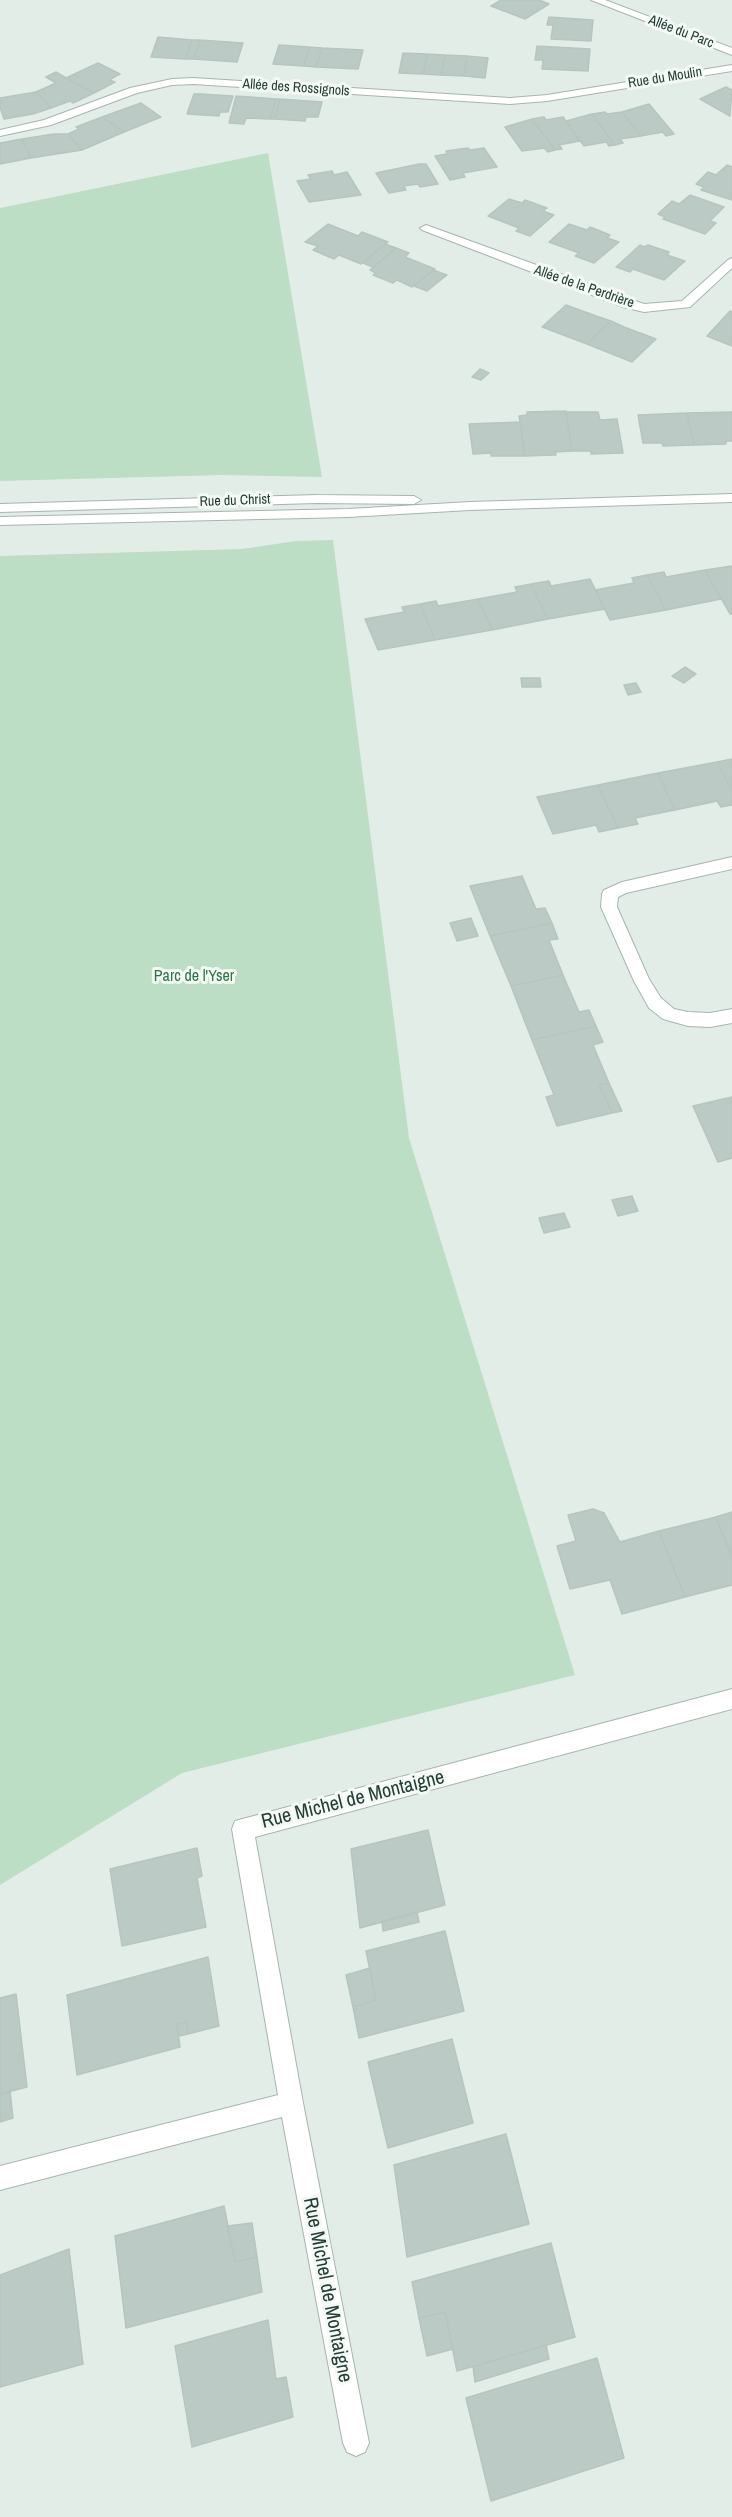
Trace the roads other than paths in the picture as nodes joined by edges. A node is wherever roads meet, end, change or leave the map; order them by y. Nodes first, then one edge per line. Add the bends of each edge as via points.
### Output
1 (596, 0) edge
2 (732, 52) edge
3 (732, 68) edge
4 (599, 89) joint
5 (0, 133) edge
6 (426, 228) dead end
7 (732, 262) edge
8 (732, 498) edge
9 (470, 506) junction
10 (0, 508) edge
11 (0, 521) edge
12 (732, 863) edge
13 (732, 1016) edge
14 (732, 1699) edge
15 (291, 2103) junction
16 (0, 2178) edge
17 (356, 2443) dead end

1 - 2 street, Allée du Parc
3 - 4 street, Rue du Moulin
4 - 5 street, Allée des Rossignols via 538,99 485,101 172,82 134,90 47,123
6 - 7 street, Allée de la Perdrière via 644,308 686,304
8 - 9 street, Rue du Christ
9 - 10 street, Rue du Christ via 350,498
9 - 11 street, Rue du Christ via 357,513
12 - 13 street via 622,888 610,894 609,907 655,1003 669,1014 688,1019
14 - 15 street, Rue Michel de Montaigne via 243,1828
15 - 16 street
15 - 17 street, Rue Michel de Montaigne

